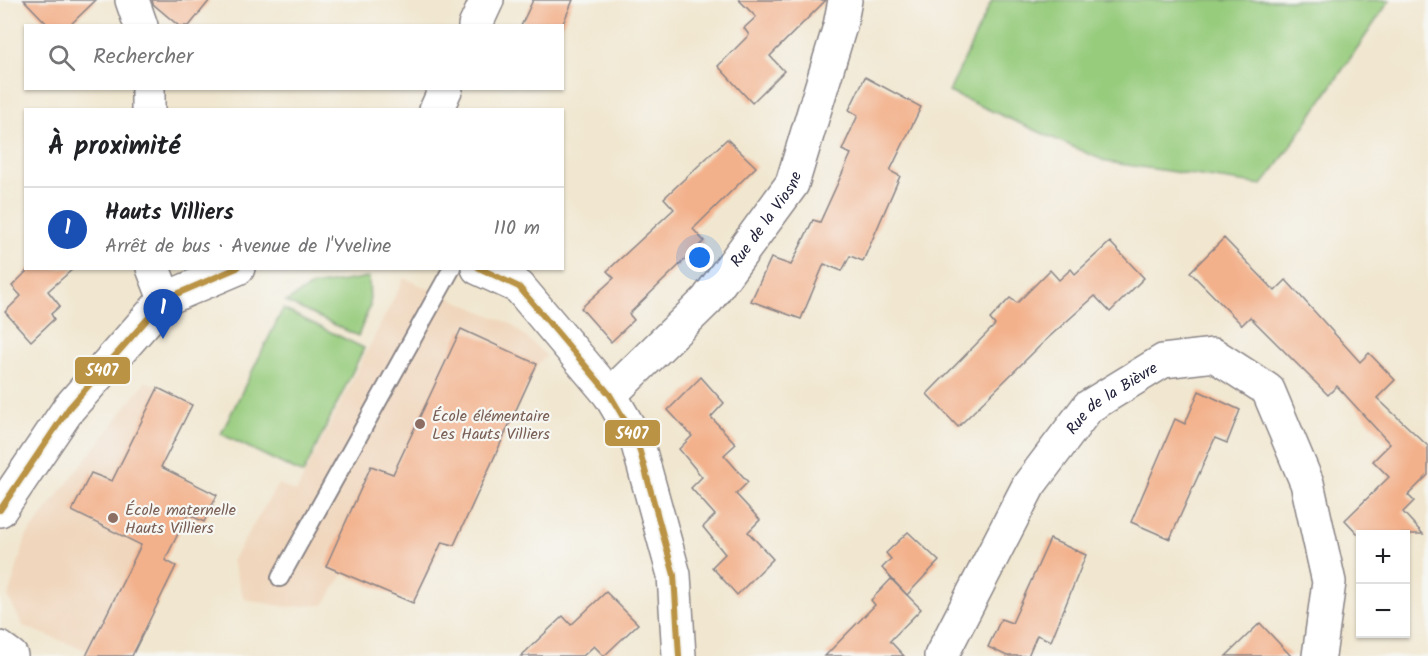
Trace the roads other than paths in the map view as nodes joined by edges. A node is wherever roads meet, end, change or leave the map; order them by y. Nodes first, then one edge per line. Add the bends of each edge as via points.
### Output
1 (132, 0) edge
2 (487, 0) edge
3 (845, 0) edge
4 (140, 24) edge
5 (476, 24) edge
6 (148, 90) edge
7 (445, 90) edge
8 (148, 108) edge
9 (437, 108) edge
10 (154, 270) edge
11 (233, 270) edge
12 (451, 270) edge
13 (482, 270) edge
14 (165, 299) junction
15 (610, 395) junction
16 (0, 510) edge
17 (280, 578) dead end
18 (0, 648) edge
19 (11, 656) edge
20 (679, 656) edge
21 (941, 656) edge
22 (1319, 656) edge

1 - 4 street
2 - 5 street
3 - 15 street, Rue de la Viosne via 792,184 707,300
6 - 8 street
7 - 9 street
10 - 14 street
11 - 14 street
12 - 17 lane
13 - 15 street via 519,287
14 - 16 street via 69,408
15 - 20 street via 637,441 674,575
18 - 19 street
21 - 22 street, Rue de la Bièvre via 1029,485 1088,407 1163,361 1214,354 1268,390 1307,483 1329,582

